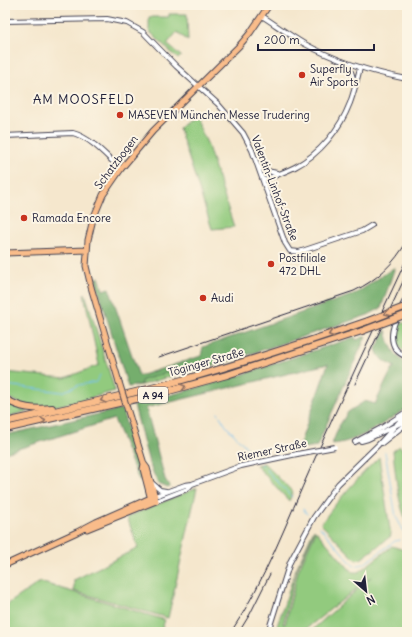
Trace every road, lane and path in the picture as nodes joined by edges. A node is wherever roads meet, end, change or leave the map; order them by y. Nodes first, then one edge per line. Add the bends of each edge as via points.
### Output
1 (269, 5) edge
2 (262, 16) junction
3 (5, 21) edge
4 (344, 62) junction
5 (360, 68) junction
6 (407, 79) edge
7 (355, 84) junction
8 (198, 87) junction
9 (5, 136) edge
10 (258, 166) junction
11 (121, 169) junction
12 (280, 174) junction
13 (264, 180) junction
14 (372, 225) dead end
15 (87, 250) junction
16 (5, 253) edge
17 (407, 298) edge
18 (407, 306) edge
19 (407, 314) edge
20 (407, 357) edge
21 (5, 399) edge
22 (78, 406) junction
23 (407, 412) edge
24 (407, 420) edge
25 (5, 422) edge
26 (407, 423) edge
27 (396, 425) junction
28 (5, 429) edge
29 (378, 445) junction
30 (335, 447) dead end
31 (144, 464) junction
32 (152, 483) junction
33 (192, 484) junction
34 (169, 491) junction
35 (154, 500) junction
36 (5, 565) edge
37 (268, 632) edge

1 - 2 main road, Schatzbogen
2 - 4 street via 302,42
2 - 8 main road, Schatzbogen via 239,46
3 - 8 street, Valentin-Linhof-Straße via 107,19 127,23 143,32
4 - 5 street
4 - 7 street
5 - 6 street
5 - 7 street
7 - 12 street via 350,103 327,141 303,162
8 - 10 street, Valentin-Linhof-Straße via 237,124 248,141
8 - 11 main road, Schatzbogen via 153,132
9 - 11 street via 73,133 92,143
10 - 12 street
10 - 13 street, Valentin-Linhof-Straße
11 - 15 main road, Schatzbogen via 98,204 89,230
12 - 13 street
13 - 14 street, Valentin-Linhof-Straße via 290,251 299,252 362,231
15 - 16 main road
15 - 31 main road, Schatzbogen, bridge via 88,278
17 - 20 street via 394,325 392,337 396,349
18 -> 22 highway, Töginger Straße / A 94, bridge via 245,362
28 -> 19 highway, Töginger Straße / A 94, bridge via 227,375
21 - 22 highway via 27,409 72,404
22 - 25 highway, Töginger Straße / A 94
23 - 27 street
23 - 27 street via 355,442 368,439
24 - 27 street
26 - 29 street
27 - 29 street
29 - 37 street via 338,484 314,517 290,562
30 - 33 street, Riemer Straße, bridge via 240,466
31 - 32 main road, Schatzbogen
31 - 35 main road, Schatzbogen via 143,470
32 - 34 street via 160,490
32 - 35 main road, Schatzbogen
33 - 34 street, Riemer Straße
33 - 35 street, Riemer Straße via 187,489
34 - 35 street, Riemer Straße
35 - 36 main road, Riemer Straße via 101,519

